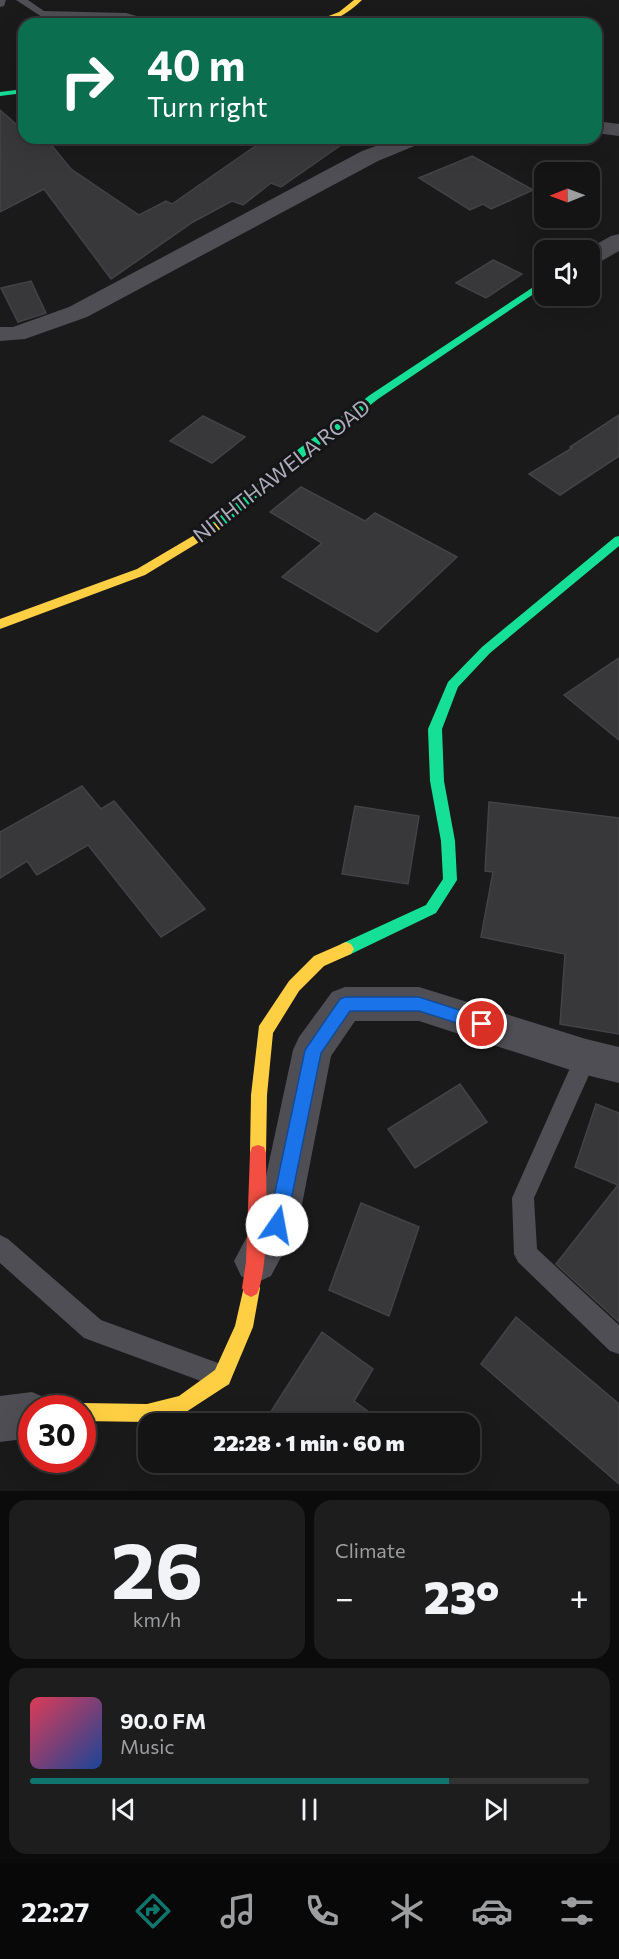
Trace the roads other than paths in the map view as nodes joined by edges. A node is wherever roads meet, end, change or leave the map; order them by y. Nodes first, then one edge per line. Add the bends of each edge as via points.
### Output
1 (21, 0) edge
2 (358, 0) edge
3 (134, 18) edge
4 (330, 18) edge
5 (18, 92) edge
6 (0, 94) edge
7 (602, 128) edge
8 (619, 130) edge
9 (401, 144) edge
10 (619, 241) edge
11 (600, 252) edge
12 (534, 290) edge
13 (0, 334) edge
14 (619, 540) edge
15 (0, 624) edge
16 (603, 1061) edge
17 (0, 1247) edge
18 (255, 1263) junction
19 (619, 1342) edge
20 (222, 1377) junction
21 (96, 1412) edge
22 (18, 1416) edge
23 (0, 1419) edge

1 - 3 lane via 42,14
2 - 4 street via 342,14
5 - 6 street
7 - 8 street
9 - 13 street via 370,156 78,312 16,333
10 - 11 street
12 - 15 street, NITHTHAWELA ROAD via 374,397 296,457 221,523 141,572
14 - 18 street via 486,650 453,685 435,729 437,781 448,841 450,880 431,909 319,961 294,986 265,1031 259,1095
16 - 18 street via 419,1004 345,1004 313,1050 277,1225
16 - 19 lane via 523,1198 526,1254
17 - 20 lane via 93,1329
18 - 20 street via 244,1328
20 - 21 street via 183,1405 147,1413
22 - 23 street

